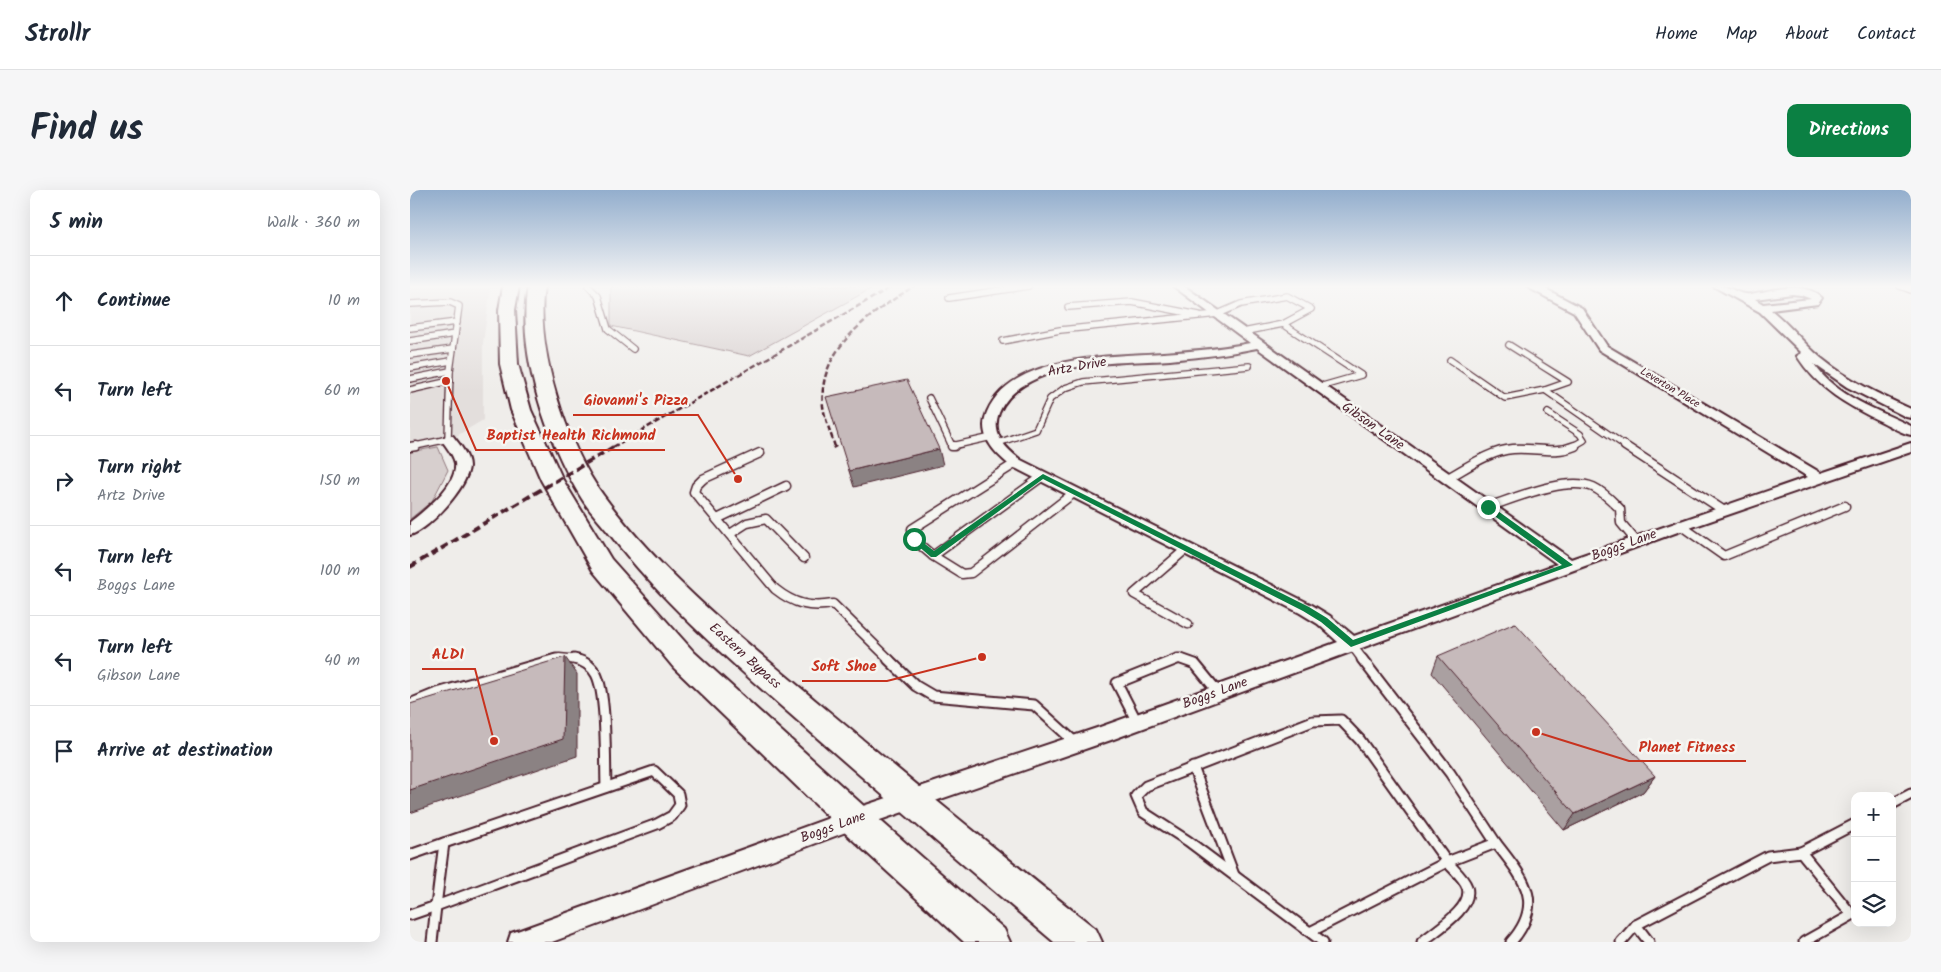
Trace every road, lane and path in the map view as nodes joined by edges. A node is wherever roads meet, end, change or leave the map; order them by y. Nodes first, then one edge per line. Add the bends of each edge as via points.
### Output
1 (507, 321) edge
2 (535, 321) edge
3 (606, 321) edge
4 (1151, 321) edge
5 (1228, 321) edge
6 (1288, 321) edge
7 (1586, 321) edge
8 (1777, 321) edge
9 (457, 322) joint
10 (1283, 324) junction
11 (410, 328) edge
12 (1243, 332) junction
13 (455, 334) junction
14 (410, 341) edge
15 (1002, 341) dead end
16 (1260, 344) junction
17 (1800, 344) junction
18 (1509, 345) dead end
19 (453, 349) junction
20 (634, 349) dead end
21 (410, 355) edge
22 (1450, 360) dead end
23 (451, 361) junction
24 (1249, 366) dead end
25 (410, 368) edge
26 (450, 371) junction
27 (410, 379) edge
28 (450, 381) junction
29 (1319, 387) junction
30 (410, 390) edge
31 (1545, 390) junction
32 (930, 398) dead end
33 (1548, 413) dead end
34 (1911, 414) edge
35 (1911, 431) edge
36 (448, 439) junction
37 (993, 440) junction
38 (410, 447) edge
39 (1911, 447) edge
40 (760, 453) dead end
41 (1016, 463) junction
42 (1043, 476) junction
43 (1448, 478) junction
44 (1820, 478) junction
45 (786, 486) dead end
46 (1075, 492) junction
47 (1845, 506) dead end
48 (1488, 507) junction
49 (1723, 510) junction
50 (717, 519) junction
51 (1680, 525) junction
52 (410, 530) edge
53 (730, 534) junction
54 (1636, 541) junction
55 (1186, 549) junction
56 (933, 556) junction
57 (804, 558) dead end
58 (1569, 565) junction
59 (1188, 624) dead end
60 (1351, 644) junction
61 (1218, 692) junction
62 (410, 704) edge
63 (1137, 722) junction
64 (1077, 744) junction
65 (1193, 767) junction
66 (606, 787) junction
67 (1911, 794) edge
68 (911, 800) junction
69 (1896, 802) edge
70 (854, 819) junction
71 (1851, 826) edge
72 (444, 843) junction
73 (1496, 843) junction
74 (1801, 852) junction
75 (410, 855) edge
76 (1447, 862) junction
77 (1235, 876) junction
78 (436, 906) junction
79 (410, 915) edge
80 (1636, 925) junction
81 (1310, 932) junction
82 (432, 942) edge
83 (520, 942) edge
84 (991, 942) edge
85 (1083, 942) edge
86 (1324, 942) edge
87 (1422, 942) edge
88 (1511, 942) edge
89 (1621, 942) edge
90 (1649, 942) edge
91 (1804, 942) edge

1 - 70 main road via 509,364 521,410 552,480 602,564 684,660
2 - 68 main road, Eastern Bypass via 539,360 550,407 571,460 593,498 641,557 726,641
3 - 20 lane via 608,329
4 - 15 lane via 1060,330
5 - 12 street, Gibson Lane
6 - 10 lane
7 - 44 street, Leverton Place via 1603,348
8 - 17 street
9 - 11 lane
9 - 13 lane
10 - 12 lane
10 - 29 lane via 1361,375
12 - 16 street, Gibson Lane
13 - 14 lane
13 - 19 lane
16 - 29 street, Gibson Lane
16 - 37 street, Artz Drive via 1084,363 1050,370 1005,394 990,421
17 - 34 street via 1839,377
17 - 35 street via 1799,348 1812,370 1828,385
18 - 31 lane via 1568,382
19 - 21 lane
19 - 23 lane
22 - 31 lane via 1505,398
23 - 25 lane
23 - 26 lane
24 - 37 lane via 1073,384 1047,403 1036,430
26 - 27 lane
26 - 28 lane
28 - 30 lane
28 - 36 lane
29 - 43 street, Gibson Lane
31 - 49 lane
32 - 37 lane via 952,446
33 - 43 lane via 1584,440 1574,448 1558,452 1513,449 1494,453
36 - 38 lane
36 - 52 street via 460,456 460,476 444,498
37 - 41 street
39 - 44 street, Boggs Lane
40 - 50 lane via 703,479 696,486 694,492
41 - 42 street
41 - 56 lane via 912,529 914,539
42 - 46 street
42 - 56 lane
43 - 48 street, Gibson Lane
44 - 49 street, Boggs Lane
45 - 50 lane
46 - 55 street
46 - 56 lane via 971,573 962,574
47 - 51 lane via 1724,556
48 - 54 lane via 1565,485 1590,486 1620,509 1621,523
48 - 58 street, Gibson Lane
49 - 51 street, Boggs Lane
50 - 53 lane
51 - 54 street, Boggs Lane
53 - 57 lane via 746,522 766,519
53 - 64 lane via 774,589 789,601 806,607 832,604 916,686 933,696 1034,705
54 - 58 street, Boggs Lane
55 - 59 lane via 1134,594
55 - 60 street via 1306,609
58 - 60 street, Boggs Lane
60 - 61 street, Boggs Lane
60 - 73 lane via 1450,773
61 - 63 street, Boggs Lane
61 - 63 lane via 1195,664 1179,658 1117,683
62 - 66 lane via 559,658 573,657 583,661 598,675 602,690
63 - 64 street, Boggs Lane
64 - 68 street, Boggs Lane
65 - 76 lane via 1313,721 1341,720 1360,740
65 - 77 lane
65 - 77 lane via 1146,786 1136,796 1143,812
66 - 72 lane
66 - 78 lane via 654,771 678,794 680,805 672,816 657,824
67 - 69 lane
68 - 70 street, Boggs Lane
68 - 85 main road, Eastern Bypass
70 - 83 street, Boggs Lane
70 - 84 main road
71 - 74 lane
72 - 75 lane
72 - 78 lane
73 - 76 lane
73 - 88 lane via 1529,896 1528,914 1521,932
74 - 80 lane via 1768,856
74 - 91 lane via 1852,915
76 - 81 lane
76 - 87 lane via 1467,885 1470,897 1462,909
77 - 81 lane
78 - 79 lane
78 - 82 lane
80 - 89 lane
80 - 90 lane
81 - 86 lane

